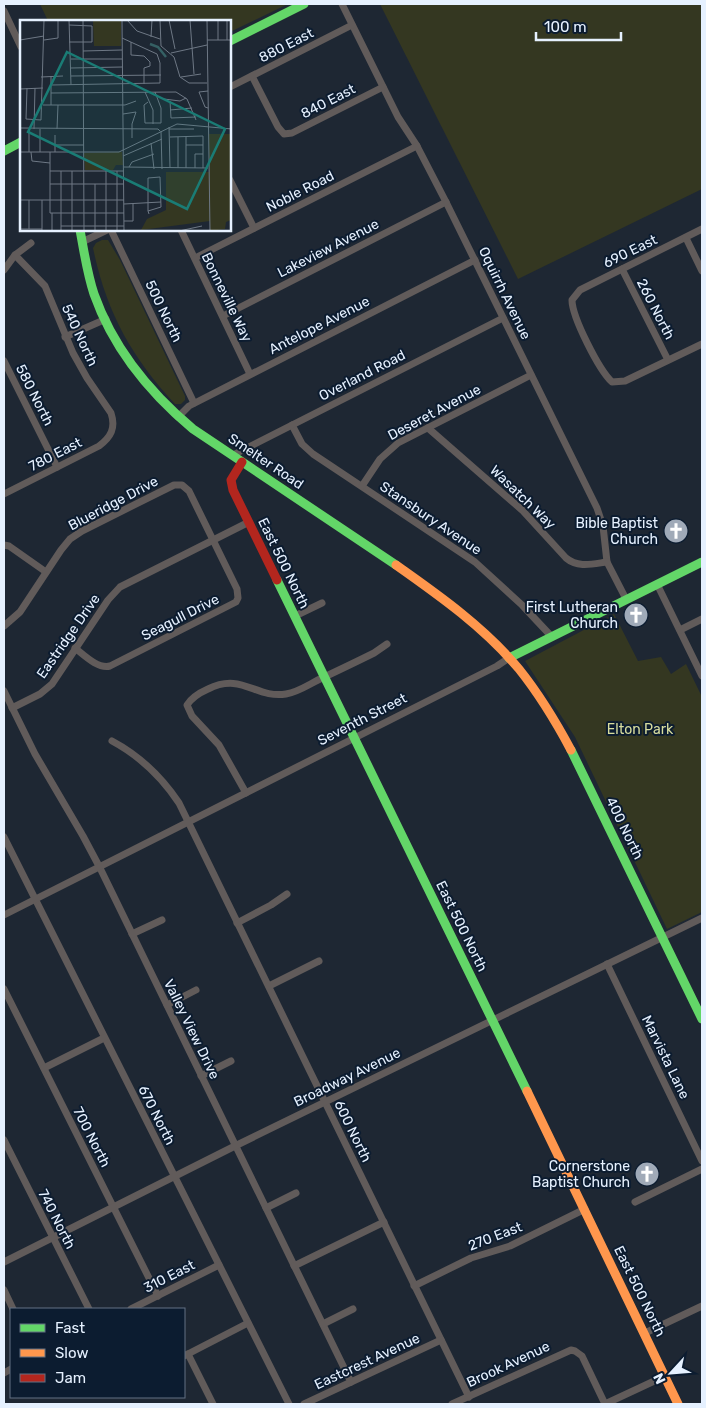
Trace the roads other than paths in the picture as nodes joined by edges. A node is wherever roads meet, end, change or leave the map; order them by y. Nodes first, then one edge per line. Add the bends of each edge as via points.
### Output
1 (304, 4) edge
2 (342, 4) edge
3 (4, 11) edge
4 (352, 25) junction
5 (231, 40) edge
6 (20, 45) edge
7 (252, 76) junction
8 (231, 86) edge
9 (383, 87) junction
10 (20, 143) edge
11 (417, 146) junction
12 (4, 151) edge
13 (231, 182) edge
14 (446, 202) junction
15 (254, 228) junction
16 (702, 229) edge
17 (80, 231) edge
18 (104, 231) edge
19 (111, 231) edge
20 (182, 231) edge
21 (686, 238) junction
22 (82, 242) junction
23 (31, 243) dead end
24 (15, 255) junction
25 (195, 258) junction
26 (475, 260) junction
27 (622, 269) junction
28 (4, 270) edge
29 (702, 271) edge
30 (222, 316) junction
31 (503, 318) junction
32 (106, 319) junction
33 (65, 337) junction
34 (702, 344) edge
35 (668, 360) junction
36 (4, 361) edge
37 (250, 374) junction
38 (531, 375) junction
39 (194, 403) junction
40 (178, 417) junction
41 (292, 425) junction
42 (428, 428) junction
43 (113, 431) joint
44 (233, 455) junction
45 (242, 462) junction
46 (57, 467) junction
47 (362, 486) junction
48 (4, 494) edge
49 (249, 522) junction
50 (212, 540) junction
51 (4, 545) edge
52 (606, 562) junction
53 (702, 562) edge
54 (46, 572) junction
55 (657, 584) junction
56 (626, 599) junction
57 (322, 603) dead end
58 (295, 616) junction
59 (702, 619) edge
60 (4, 626) edge
61 (680, 630) junction
62 (552, 637) junction
63 (387, 644) dead end
64 (75, 648) junction
65 (509, 658) junction
66 (702, 676) edge
67 (325, 677) junction
68 (4, 691) edge
69 (12, 708) junction
70 (355, 738) junction
71 (112, 741) dead end
72 (246, 793) junction
73 (188, 822) junction
74 (4, 837) edge
75 (100, 868) junction
76 (287, 894) dead end
77 (35, 899) junction
78 (4, 915) edge
79 (702, 918) edge
80 (162, 920) dead end
81 (237, 923) junction
82 (132, 934) junction
83 (663, 937) junction
84 (319, 961) dead end
85 (607, 964) junction
86 (268, 986) junction
87 (4, 989) edge
88 (196, 990) dead end
89 (167, 1005) junction
90 (702, 1019) edge
91 (492, 1020) junction
92 (104, 1038) junction
93 (231, 1061) dead end
94 (44, 1068) junction
95 (201, 1076) junction
96 (325, 1102) junction
97 (4, 1140) edge
98 (235, 1146) junction
99 (702, 1161) edge
100 (702, 1168) edge
101 (174, 1176) junction
102 (296, 1193) dead end
103 (635, 1202) dead end
104 (113, 1207) junction
105 (266, 1208) junction
106 (585, 1209) junction
107 (384, 1222) junction
108 (53, 1238) junction
109 (4, 1262) edge
110 (219, 1265) junction
111 (294, 1266) junction
112 (414, 1286) junction
113 (4, 1290) edge
114 (158, 1296) junction
115 (702, 1306) edge
116 (13, 1308) edge
117 (88, 1308) edge
118 (133, 1308) edge
119 (353, 1309) dead end
120 (248, 1323) junction
121 (322, 1324) junction
122 (645, 1333) junction
123 (441, 1340) junction
124 (186, 1355) edge
125 (665, 1376) junction
126 (351, 1382) junction
127 (469, 1397) junction
128 (214, 1404) edge
129 (289, 1404) edge
130 (304, 1404) edge
131 (452, 1404) edge
132 (605, 1404) edge
133 (678, 1404) edge

1 - 5 street
2 - 4 street, Oquirrh Avenue
3 - 6 street
4 - 7 street, 880 East
4 - 9 street, Oquirrh Avenue
7 - 8 street, 880 East
7 - 9 street, 840 East via 284,134 292,133
9 - 11 street, Oquirrh Avenue
10 - 12 street
11 - 14 street, Oquirrh Avenue
11 - 15 street, Noble Road
13 - 15 street
14 - 26 street, Oquirrh Avenue
14 - 30 street, Lakeview Avenue
15 - 25 street, Noble Road
16 - 21 street, 690 East
17 - 22 street, Smelter Road
18 - 22 street
19 - 39 street, 500 North
20 - 25 street, Bonneville Way
21 - 27 street, 690 East
21 - 29 street
22 - 32 street, Smelter Road via 97,300
23 - 24 street
24 - 28 street
24 - 33 street, 540 North via 45,286
25 - 30 street, Bonneville Way
26 - 31 street, Oquirrh Avenue
26 - 37 street, Antelope Avenue
27 - 35 street, 260 North
27 - 35 street, 690 East via 580,290 572,300 573,312 603,372 612,382 625,381
30 - 37 street, Bonneville Way
31 - 38 street, Oquirrh Avenue
31 - 41 street, Overland Road
32 - 33 street
32 - 40 street, Smelter Road via 133,367 150,390
33 - 43 street, 540 North via 111,413
34 - 35 street
36 - 46 street, 580 North
37 - 39 street, Antelope Avenue
38 - 42 street, Deseret Avenue
38 - 52 street, Oquirrh Avenue via 600,516
39 - 40 street, Antelope Avenue
40 - 44 street, Smelter Road
41 - 44 street, Overland Road
41 - 47 street, Stansbury Avenue via 309,451
42 - 47 street, Deseret Avenue via 389,450
42 - 52 street, Wasatch Way via 522,510 570,562 585,565
43 - 46 street, 780 East via 99,446
44 - 45 street, Smelter Road
45 - 49 street, East 500 North via 231,484
45 - 65 street, Smelter Road via 424,583 476,625
46 - 48 street, 780 East
47 - 62 street, Stansbury Avenue via 475,562 522,604
49 - 50 street, Eastridge Drive
49 - 58 street, East 500 North
50 - 54 street, Blueridge Drive via 188,491 182,485 174,485 78,533 64,546
50 - 64 street, Eastridge Drive via 116,591
50 - 64 street, Seagull Drive via 237,589 236,602 105,668
51 - 54 street
52 - 56 street, Oquirrh Avenue
53 - 55 street, Seventh Street
54 - 60 street, Blueridge Drive via 16,616
55 - 56 street, Seventh Street
55 - 61 street
56 - 62 street, Seventh Street
57 - 58 street
58 - 67 street, East 500 North
59 - 61 street
61 - 66 street
62 - 65 street, Seventh Street
63 - 67 street
64 - 69 street, Eastridge Drive via 48,688
65 - 70 street, Seventh Street
65 - 83 street, 400 North via 567,741
67 - 70 street, East 500 North
67 - 72 street via 284,694 266,693 241,684 224,684 195,695 187,705 192,716 220,745
68 - 69 street, Valley View Drive
69 - 75 street, Valley View Drive
70 - 72 street, Seventh Street
70 - 91 street, East 500 North
71 - 73 street, 600 North via 139,757 154,771 173,794
72 - 73 street, Seventh Street
73 - 75 street, Seventh Street
73 - 81 street, 600 North
74 - 77 street, 670 North
75 - 77 street, Seventh Street
75 - 82 street, Valley View Drive
76 - 81 street
77 - 78 street, Seventh Street
77 - 92 street, 670 North
79 - 83 street, Broadway Avenue
80 - 82 street
81 - 86 street, 600 North
82 - 89 street, Valley View Drive
83 - 85 street, Broadway Avenue
83 - 90 street, 400 North
84 - 86 street
85 - 91 street, Broadway Avenue
85 - 99 street, Marvista Lane
86 - 96 street, 600 North
87 - 94 street, 700 North
88 - 89 street
89 - 95 street, Valley View Drive
91 - 96 street, Broadway Avenue
91 - 106 street, East 500 North
92 - 94 street
92 - 101 street, 670 North
93 - 95 street
94 - 104 street, 700 North
95 - 98 street, Valley View Drive
96 - 98 street, Broadway Avenue
96 - 107 street, 600 North
97 - 108 street, 740 North
98 - 101 street, Broadway Avenue
98 - 105 street, Valley View Drive
100 - 103 street
101 - 104 street, Broadway Avenue
101 - 110 street, 670 North
102 - 105 street
104 - 108 street, Broadway Avenue
104 - 114 street, 700 North
105 - 111 street, Valley View Drive
106 - 112 street, 270 East via 510,1246 470,1258
106 - 122 street, East 500 North
107 - 111 street
107 - 112 street, 600 North
108 - 109 street, Broadway Avenue
108 - 117 street, 740 North
110 - 114 street, 310 East
110 - 120 street, 670 North
111 - 121 street, Valley View Drive
112 - 123 street, 600 North
113 - 116 street
114 - 118 street, 310 East
115 - 122 street
119 - 121 street
120 - 124 street
120 - 129 street, 670 North
121 - 126 street, Valley View Drive
122 - 125 street, East 500 North
123 - 126 street, Eastcrest Avenue
123 - 127 street, 600 North
124 - 128 street
125 - 132 street
125 - 133 street, East 500 North
126 - 130 street, Eastcrest Avenue
127 - 131 street, Brook Avenue
127 - 132 street, Brook Avenue via 568,1351 576,1351 582,1356

